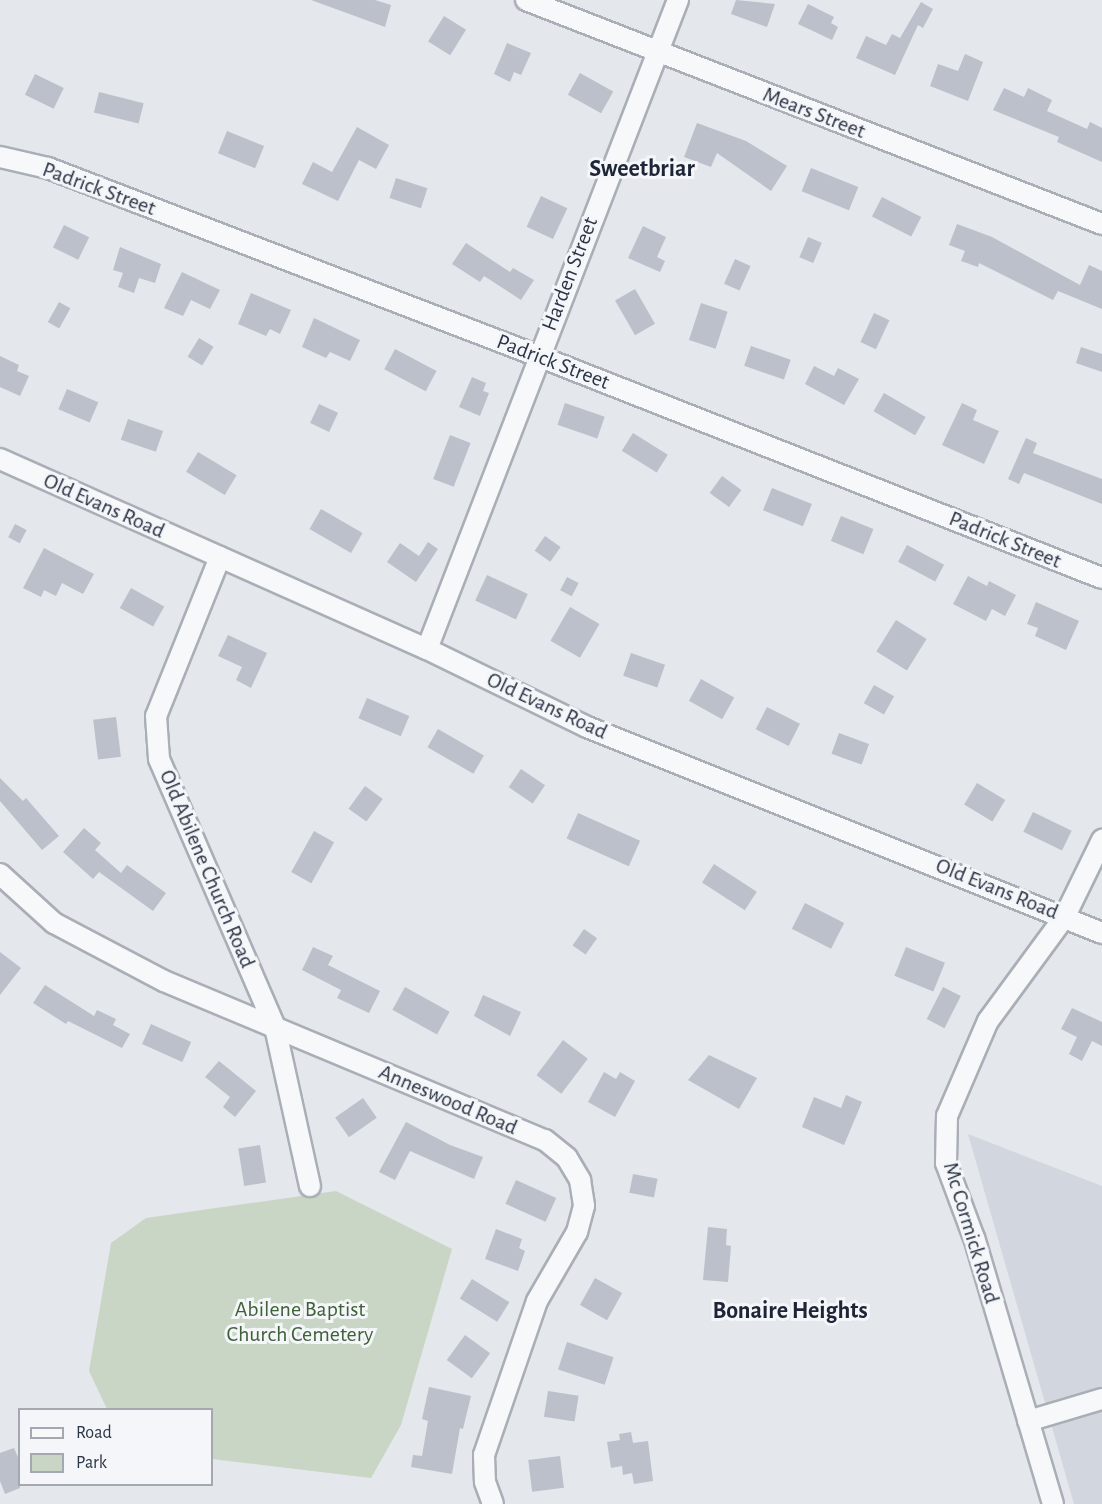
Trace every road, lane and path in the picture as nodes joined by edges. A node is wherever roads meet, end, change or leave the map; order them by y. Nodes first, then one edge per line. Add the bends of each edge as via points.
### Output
1 (526, 0) edge
2 (678, 0) edge
3 (657, 52) junction
4 (0, 157) edge
5 (1102, 224) edge
6 (538, 356) junction
7 (0, 459) edge
8 (220, 558) junction
9 (1102, 579) edge
10 (427, 650) junction
11 (1102, 840) edge
12 (0, 874) edge
13 (1065, 916) junction
14 (1102, 933) edge
15 (275, 1027) junction
16 (310, 1186) dead end
17 (1102, 1400) edge
18 (1028, 1421) junction
19 (493, 1504) edge
20 (1053, 1504) edge

1 - 3 street, Mears Street
2 - 3 street, Harden Street
3 - 5 street, Mears Street
3 - 6 street, Harden Street
4 - 6 street, Padrick Street via 48,168
6 - 9 street, Padrick Street
6 - 10 street, Harden Street
7 - 8 street, Old Evans Road
8 - 10 street, Old Evans Road
8 - 15 street, Old Abilene Church Road via 156,716 159,759
10 - 13 street, Old Evans Road via 587,728
11 - 13 street, Mc Cormick Road
12 - 15 street, Anneswood Road via 54,923 164,981
13 - 14 street, Old Evans Road
13 - 18 street, Mc Cormick Road via 988,1021 947,1116 945,1163 974,1238
15 - 16 street, Old Abilene Church Road
15 - 19 street, Anneswood Road via 545,1140 567,1158 580,1180 584,1206 577,1232 537,1301 484,1455 485,1482
17 - 18 street
18 - 20 street, Mc Cormick Road

